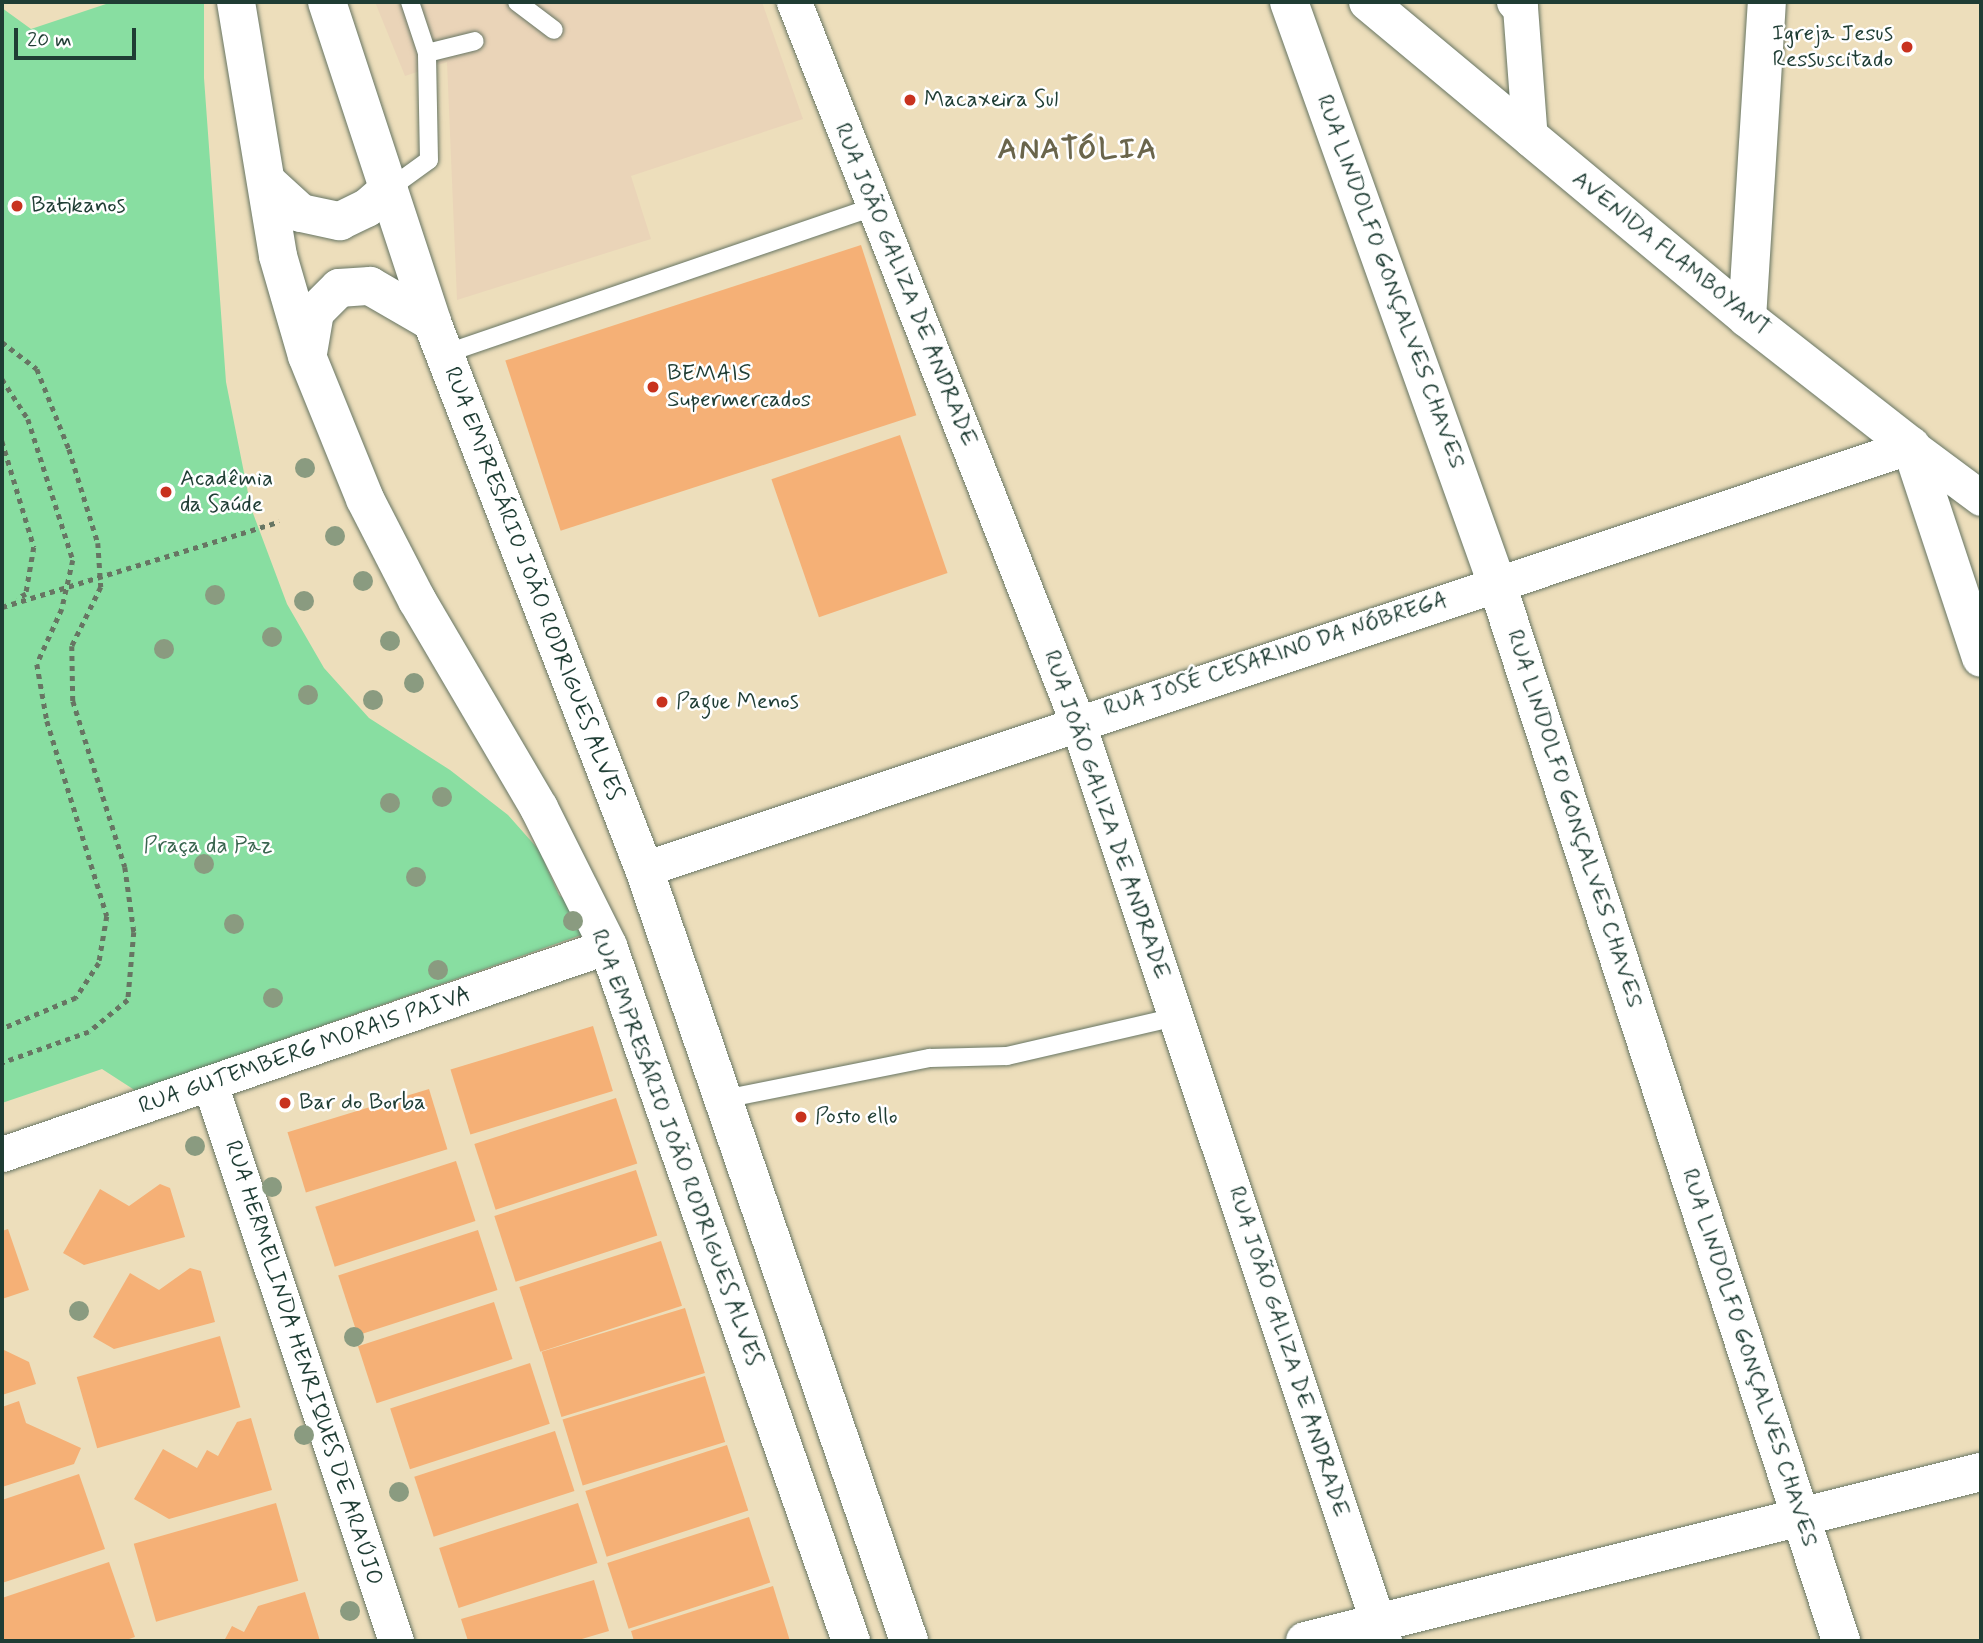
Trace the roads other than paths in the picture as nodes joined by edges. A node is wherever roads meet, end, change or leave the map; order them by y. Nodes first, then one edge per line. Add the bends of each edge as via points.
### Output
1 (236, 2) edge
2 (327, 2) edge
3 (410, 2) edge
4 (517, 2) edge
5 (794, 2) edge
6 (1289, 2) edge
7 (1368, 2) edge
8 (1514, 2) edge
9 (1767, 2) edge
10 (554, 30) dead end
11 (475, 41) dead end
12 (427, 53) junction
13 (1531, 139) junction
14 (267, 182) junction
15 (389, 189) junction
16 (874, 207) junction
17 (1747, 318) junction
18 (438, 338) junction
19 (307, 356) junction
20 (1911, 446) junction
21 (1981, 498) edge
22 (1496, 581) junction
23 (1981, 658) edge
24 (1077, 721) junction
25 (643, 869) junction
26 (608, 946) junction
27 (1176, 1017) junction
28 (210, 1084) junction
29 (724, 1099) junction
30 (2, 1154) edge
31 (1981, 1472) edge
32 (1803, 1518) junction
33 (1381, 1631) edge
34 (396, 1641) edge
35 (851, 1641) edge
36 (909, 1641) edge
37 (1305, 1641) edge
38 (1841, 1641) edge

1 - 14 main road, RUA EMPRESÁRIO JOÃO RODRIGUES ALVES
2 - 15 main road, RUA EMPRESÁRIO JOÃO RODRIGUES ALVES
3 - 12 lane
4 - 10 lane
5 - 16 street, RUA JOÃO GALIZA DE ANDRADE
6 - 22 main road, RUA LINDOLFO GONÇALVES CHAVES
7 - 13 main road, AVENIDA FLAMBOYANT
8 - 13 street via 1520,7
9 - 17 main road
11 - 12 lane
12 - 15 lane via 429,160
13 - 17 main road, AVENIDA FLAMBOYANT
14 - 15 main road via 301,213 340,221 367,208
14 - 19 main road, RUA EMPRESÁRIO JOÃO RODRIGUES ALVES via 281,267
15 - 18 main road, RUA EMPRESÁRIO JOÃO RODRIGUES ALVES
16 - 18 lane
16 - 24 street, RUA JOÃO GALIZA DE ANDRADE
17 - 20 main road, AVENIDA FLAMBOYANT
18 - 19 main road via 370,286 339,288 315,312
18 - 25 main road, RUA EMPRESÁRIO JOÃO RODRIGUES ALVES
19 - 26 main road, RUA EMPRESÁRIO JOÃO RODRIGUES ALVES via 365,499 416,600 540,808
20 - 21 street, AVENIDA FLAMBOYANT
20 - 22 street, RUA JOSÉ CESARINO DA NÓBREGA
20 - 23 main road
22 - 24 street, RUA JOSÉ CESARINO DA NÓBREGA
22 - 32 main road, RUA LINDOLFO GONÇALVES CHAVES
24 - 25 street, RUA JOSÉ CESARINO DA NÓBREGA
24 - 27 street, RUA JOÃO GALIZA DE ANDRADE
25 - 29 main road, RUA EMPRESÁRIO JOÃO RODRIGUES ALVES
26 - 28 street, RUA GUTEMBERG MORAIS PAIVA
26 - 35 main road, RUA EMPRESÁRIO JOÃO RODRIGUES ALVES
27 - 29 lane via 1007,1056 930,1058
27 - 33 street, RUA JOÃO GALIZA DE ANDRADE
28 - 30 street, RUA GUTEMBERG MORAIS PAIVA
28 - 34 street, RUA HERMELINDA HENRIQUES DE ARAÚJO
29 - 36 main road, RUA EMPRESÁRIO JOÃO RODRIGUES ALVES
31 - 32 main road
32 - 33 main road
32 - 38 main road, RUA LINDOLFO GONÇALVES CHAVES
33 - 37 main road

